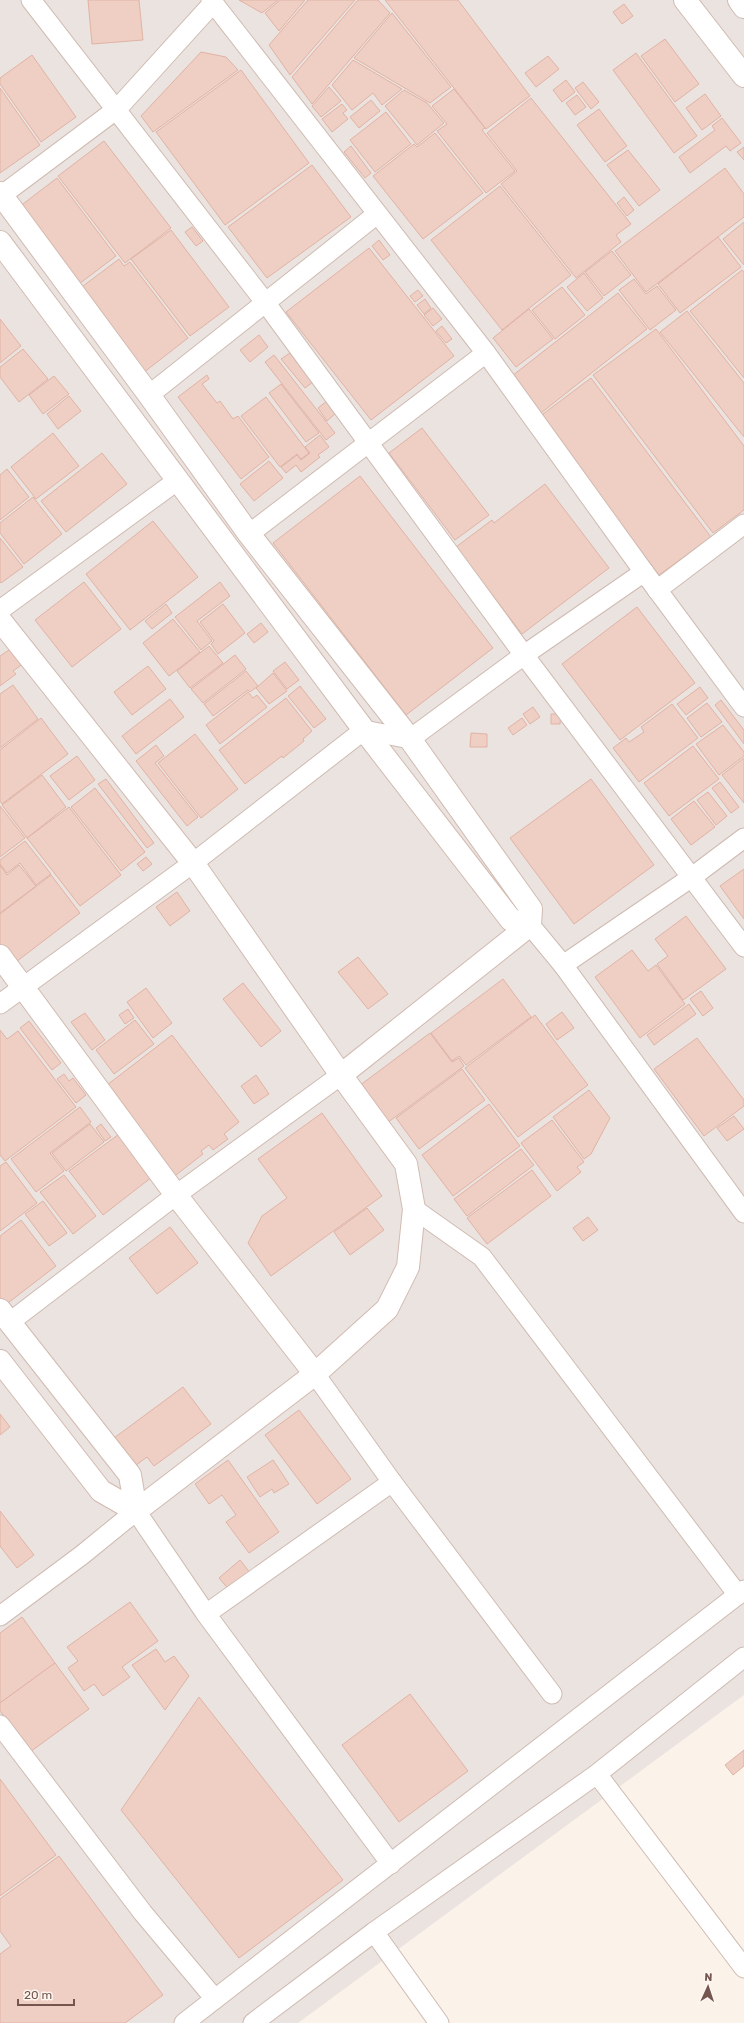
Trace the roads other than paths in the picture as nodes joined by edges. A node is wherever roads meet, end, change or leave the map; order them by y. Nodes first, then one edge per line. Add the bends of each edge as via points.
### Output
1 (31, 0) edge
2 (685, 0) edge
3 (739, 0) edge
4 (212, 2) edge
5 (744, 7) edge
6 (744, 76) edge
7 (117, 109) junction
8 (1, 194) edge
9 (377, 214) junction
10 (0, 242) edge
11 (266, 302) junction
12 (486, 353) junction
13 (149, 395) junction
14 (369, 441) junction
15 (178, 480) junction
16 (744, 524) edge
17 (249, 534) junction
18 (644, 572) junction
19 (657, 590) junction
20 (0, 610) edge
21 (0, 620) edge
22 (524, 655) junction
23 (744, 707) edge
24 (364, 730) junction
25 (410, 739) junction
26 (744, 838) edge
27 (193, 863) junction
28 (692, 877) junction
29 (530, 924) junction
30 (744, 947) edge
31 (0, 956) edge
32 (563, 965) junction
33 (23, 986) junction
34 (0, 1004) edge
35 (340, 1075) junction
36 (176, 1195) junction
37 (414, 1209) junction
38 (744, 1213) edge
39 (5, 1316) edge
40 (0, 1361) edge
41 (315, 1374) junction
42 (392, 1482) junction
43 (136, 1511) junction
44 (741, 1593) edge
45 (206, 1614) junction
46 (0, 1616) edge
47 (744, 1658) edge
48 (552, 1694) dead end
49 (0, 1725) edge
50 (597, 1774) junction
51 (391, 1864) junction
52 (374, 1932) junction
53 (744, 1968) edge
54 (215, 1999) junction
55 (184, 2023) edge
56 (253, 2023) edge
57 (439, 2023) edge

1 - 7 street
2 - 6 street
3 - 5 street
4 - 7 street
4 - 9 street
7 - 8 street
7 - 11 street
8 - 13 street
9 - 11 street
9 - 12 street
10 - 15 street
11 - 13 street
11 - 14 street
12 - 14 street
12 - 18 street
13 - 17 street
14 - 17 street
14 - 22 street
15 - 20 street
15 - 24 street
16 - 19 street
17 - 25 street
18 - 19 street
18 - 22 street
19 - 23 street
21 - 27 street
22 - 25 street
22 - 28 street
24 - 25 street
24 - 27 street
24 - 29 street via 511,920
25 - 29 street via 531,909
26 - 28 street
27 - 33 street
27 - 35 street
28 - 30 street
28 - 32 street
29 - 32 street
29 - 35 street
31 - 33 street
32 - 38 street
33 - 34 street
33 - 36 street
35 - 36 street
35 - 37 street via 406,1164
36 - 39 street
36 - 41 street
37 - 41 street via 408,1267 387,1309
37 - 44 street via 482,1257
39 - 43 street via 130,1475
40 - 43 street via 101,1491
41 - 42 street
41 - 43 street
42 - 45 street
42 - 48 street
43 - 45 street
43 - 46 street
44 - 51 street
45 - 51 street
47 - 50 street
49 - 54 street via 143,1913
50 - 52 street
50 - 53 street
51 - 54 street
52 - 56 street
52 - 57 street
54 - 55 street

